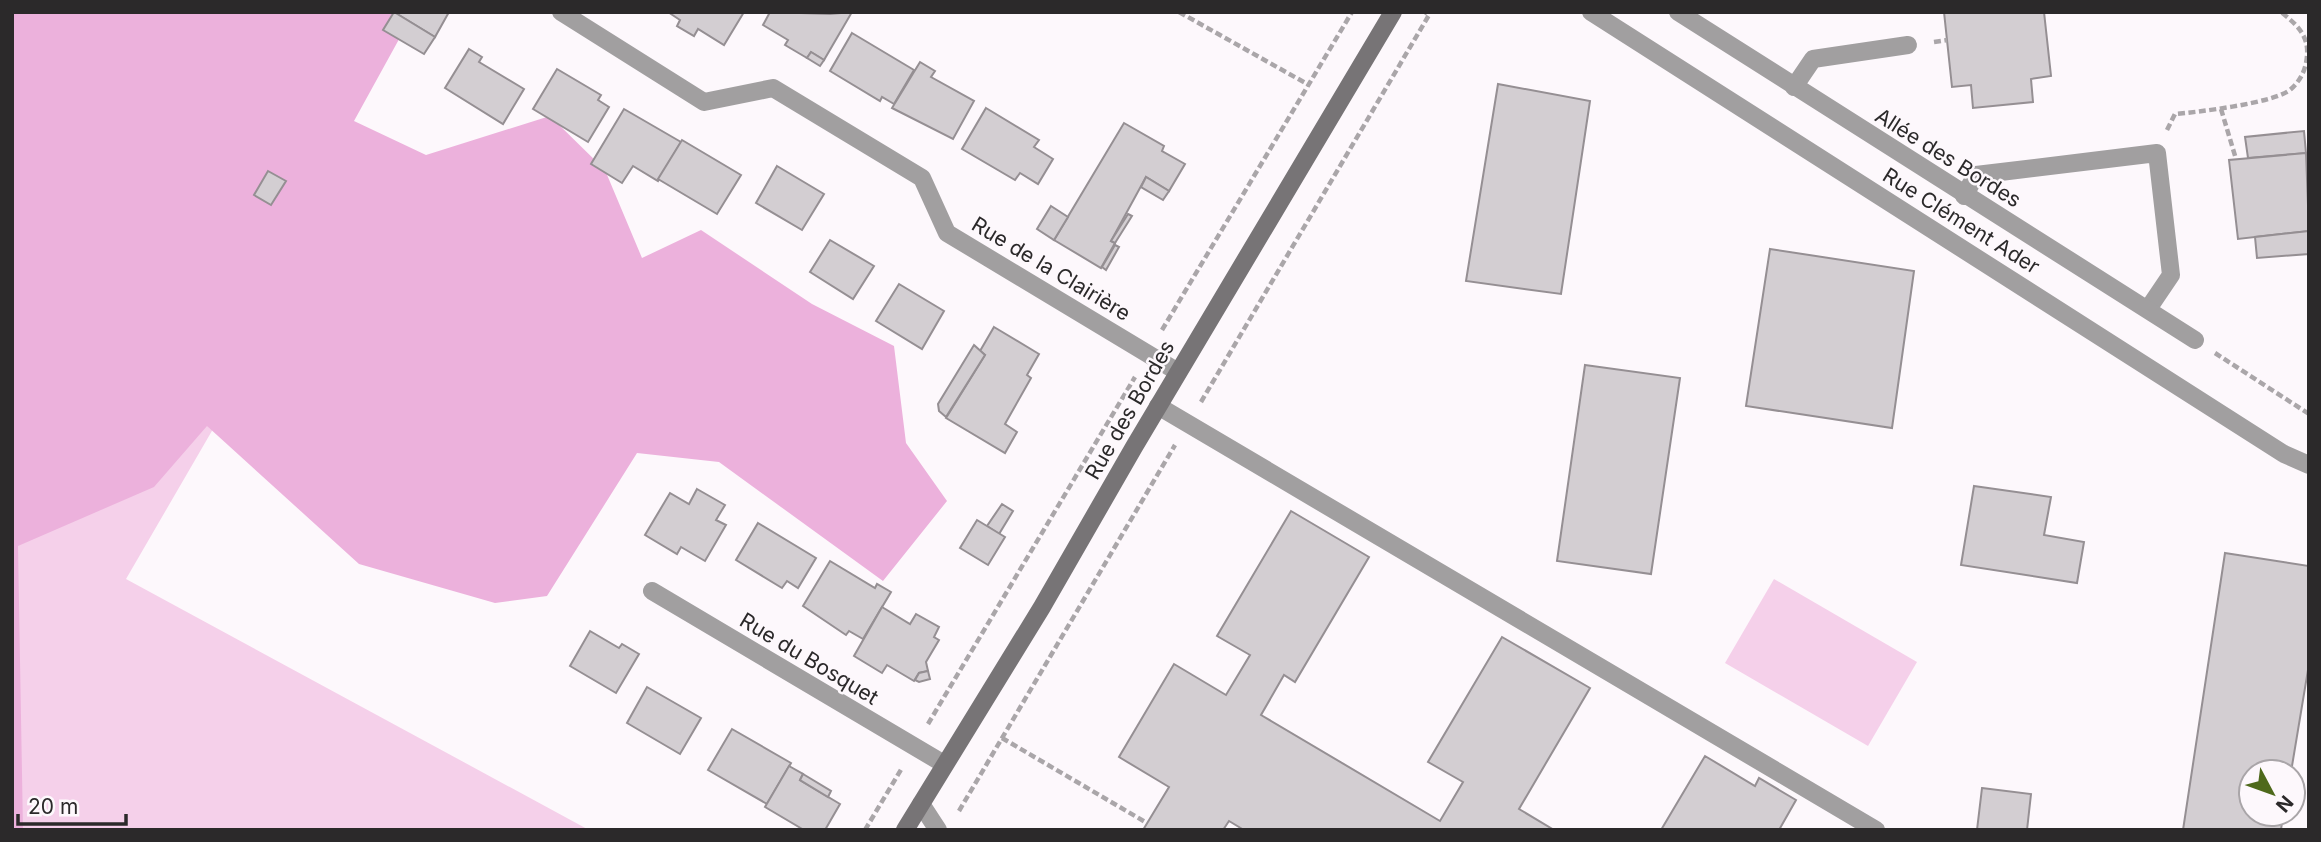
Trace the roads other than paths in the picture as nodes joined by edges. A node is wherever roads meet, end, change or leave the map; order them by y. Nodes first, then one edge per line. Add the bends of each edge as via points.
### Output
1 (561, 12) edge
2 (1393, 12) edge
3 (1591, 12) edge
4 (1678, 12) edge
5 (1908, 44) dead end
6 (1794, 87) junction
7 (1964, 195) junction
8 (2148, 309) junction
9 (2195, 340) road end
10 (1178, 372) junction
11 (1158, 406) junction
12 (2309, 465) edge
13 (653, 592) dead end
14 (944, 764) junction
15 (921, 804) junction
16 (905, 830) edge
17 (939, 830) edge
18 (1876, 830) edge

1 - 10 street, Rue de la Clairière via 704,102 773,88 922,178 947,233
2 - 10 street, Rue des Bordes
3 - 12 street, Rue Clément Ader via 2284,454
4 - 6 street, Allée des Bordes
5 - 6 street via 1813,58
6 - 7 street, Allée des Bordes
7 - 8 street, Allée des Bordes
7 - 8 street via 1976,175 2157,153 2171,275
8 - 9 street, Allée des Bordes
10 - 11 street, Rue des Bordes
11 - 14 street, Rue des Bordes via 1042,607
11 - 18 street
13 - 14 street, Rue du Bosquet
14 - 15 street, Rue des Bordes
15 - 16 street, Rue des Bordes
15 - 17 street

